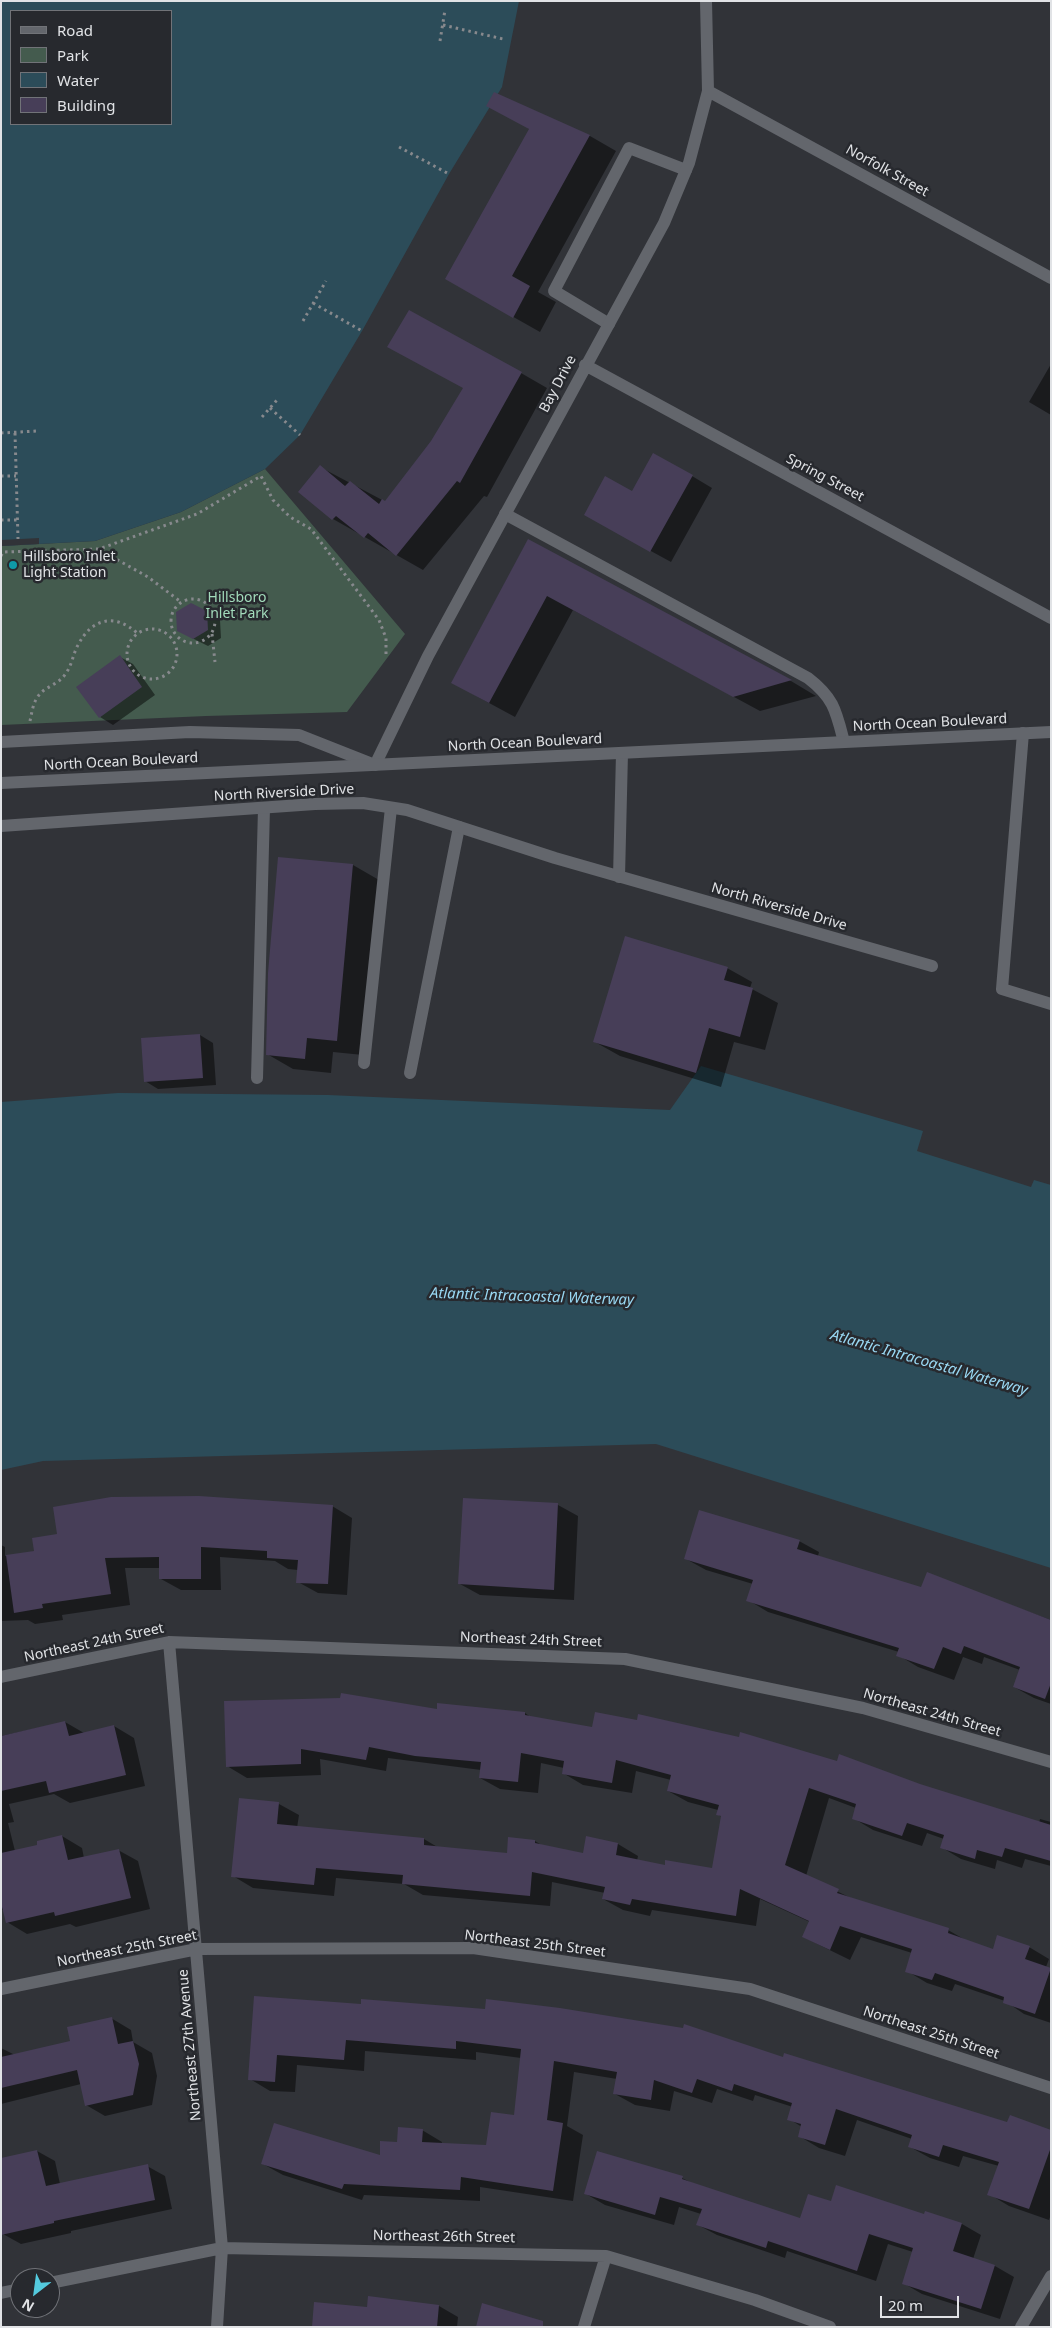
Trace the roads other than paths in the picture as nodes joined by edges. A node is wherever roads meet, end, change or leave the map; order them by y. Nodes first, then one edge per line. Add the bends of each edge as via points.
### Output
1 (706, 1) edge
2 (708, 91) junction
3 (686, 170) junction
4 (1051, 278) edge
5 (609, 324) junction
6 (586, 365) junction
7 (505, 514) junction
8 (1051, 618) edge
9 (1051, 732) edge
10 (1023, 733) junction
11 (1, 742) edge
12 (844, 742) junction
13 (622, 753) junction
14 (375, 765) junction
15 (1, 784) edge
16 (264, 808) junction
17 (391, 808) junction
18 (1, 826) edge
19 (459, 827) junction
20 (619, 877) junction
21 (932, 966) dead end
22 (1051, 1004) edge
23 (364, 1063) dead end
24 (410, 1073) dead end
25 (257, 1078) dead end
26 (169, 1642) junction
27 (1, 1677) edge
28 (1051, 1762) edge
29 (197, 1949) junction
30 (1, 1989) edge
31 (1051, 2088) edge
32 (222, 2248) junction
33 (606, 2256) junction
34 (1051, 2276) edge
35 (60, 2281) edge
36 (218, 2327) edge
37 (584, 2327) edge
38 (830, 2327) edge
39 (1021, 2327) edge

1 - 2 street, Bay Drive
2 - 3 street, Bay Drive
2 - 4 street, Norfolk Street
3 - 5 street, Bay Drive via 664,223
3 - 5 street via 629,148 554,291
5 - 6 street, Bay Drive
6 - 7 street, Bay Drive
6 - 8 street, Spring Street
7 - 12 street via 808,678 835,706
7 - 14 street, Bay Drive via 428,656
9 - 10 street, North Ocean Boulevard
10 - 12 street, North Ocean Boulevard
10 - 22 street via 1002,989
11 - 14 street via 190,732 299,735
12 - 13 street, North Ocean Boulevard
13 - 14 street, North Ocean Boulevard
13 - 20 street
14 - 15 street, North Ocean Boulevard
16 - 17 street, North Riverside Drive via 363,803
16 - 18 street, North Riverside Drive
16 - 25 street
17 - 19 street, North Riverside Drive
17 - 23 street
19 - 20 street, North Riverside Drive
19 - 24 street
20 - 21 street, North Riverside Drive
26 - 27 street, Northeast 24th Street
26 - 28 street, Northeast 24th Street via 625,1659 863,1708
26 - 29 street, Northeast 27th Avenue
29 - 30 street, Northeast 25th Street
29 - 31 street, Northeast 25th Street via 473,1948 750,1990
29 - 32 street, Northeast 27th Avenue
32 - 33 street, Northeast 26th Street
32 - 35 street, Northeast 26th Street
32 - 36 street, Northeast 27th Avenue
33 - 37 street
33 - 38 street, Northeast 26th Street via 756,2300
34 - 39 street

